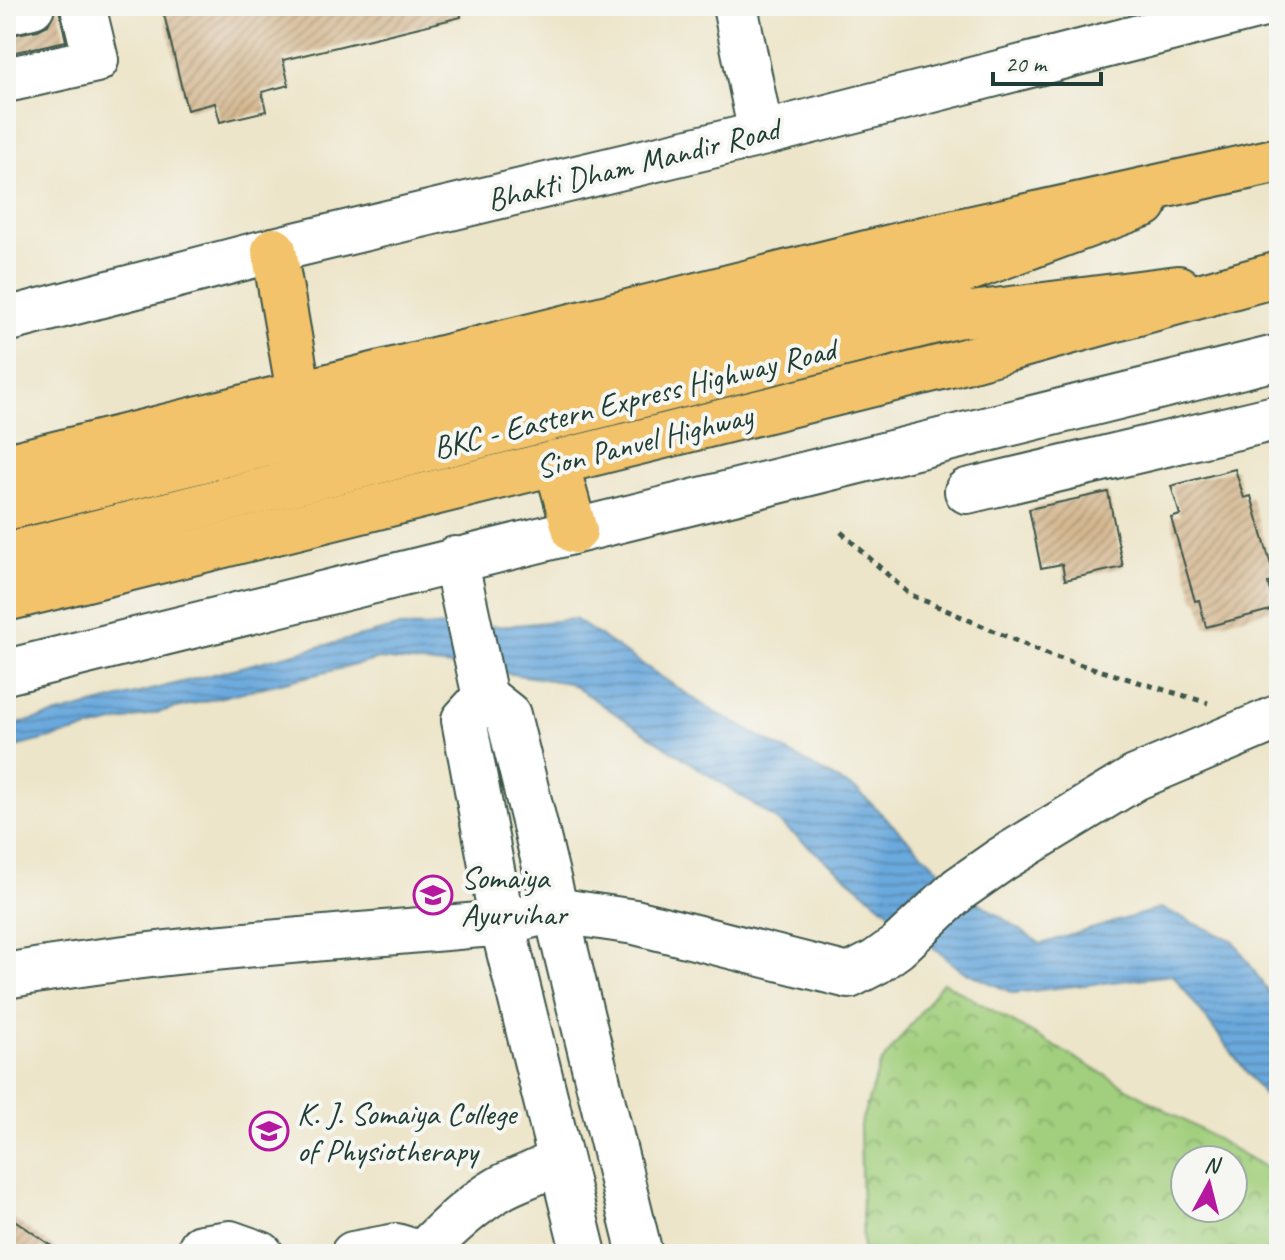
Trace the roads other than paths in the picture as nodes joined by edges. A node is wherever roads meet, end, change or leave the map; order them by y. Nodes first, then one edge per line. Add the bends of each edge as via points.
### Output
1 (32, 6) edge
2 (83, 6) edge
3 (735, 6) edge
4 (1260, 6) edge
5 (6, 12) edge
6 (6, 80) edge
7 (761, 134) junction
8 (1260, 164) edge
9 (274, 250) junction
10 (1274, 275) edge
11 (6, 320) edge
12 (1279, 357) edge
13 (299, 393) junction
14 (1279, 417) edge
15 (556, 462) junction
16 (6, 466) edge
17 (967, 491) dead end
18 (6, 508) edge
19 (575, 531) junction
20 (6, 555) edge
21 (460, 579) junction
22 (6, 599) edge
23 (6, 672) edge
24 (483, 689) junction
25 (1279, 717) edge
26 (554, 910) junction
27 (502, 923) junction
28 (6, 976) edge
29 (603, 1107) junction
30 (558, 1152) junction
31 (617, 1164) junction
32 (198, 1254) edge
33 (261, 1254) edge
34 (353, 1254) edge
35 (422, 1254) edge
36 (584, 1254) edge
37 (640, 1254) edge

1 - 5 street
2 - 6 street via 96,60
3 - 7 street
4 - 7 street, Bhakti Dham Mandir Road
7 - 9 street, Bhakti Dham Mandir Road
8 - 13 main road via 919,240
8 - 18 main road, BKC - Eastern Express Highway Road via 944,278
9 - 11 street, Bhakti Dham Mandir Road
9 - 13 main road
10 - 15 main road, Sion Panvel Highway via 950,365
10 - 20 main road, BKC - Eastern Express Highway Road via 956,316
12 - 19 street
13 - 16 main road
14 - 17 street
15 - 19 main road
15 - 22 main road, Sion Panvel Highway
19 - 21 street
21 - 23 street
21 - 24 street
24 - 26 street via 508,715
24 - 27 street via 464,720
25 - 26 street via 1135,778 1002,859 876,962 849,976 635,922
26 - 27 street
26 - 29 street
27 - 28 street via 161,954
27 - 30 street
29 - 30 street
29 - 31 street
30 - 31 street
30 - 35 street via 543,1171 500,1188 459,1217
30 - 36 street
31 - 37 street
32 - 33 street via 201,1247 230,1243
34 - 35 street via 396,1246

